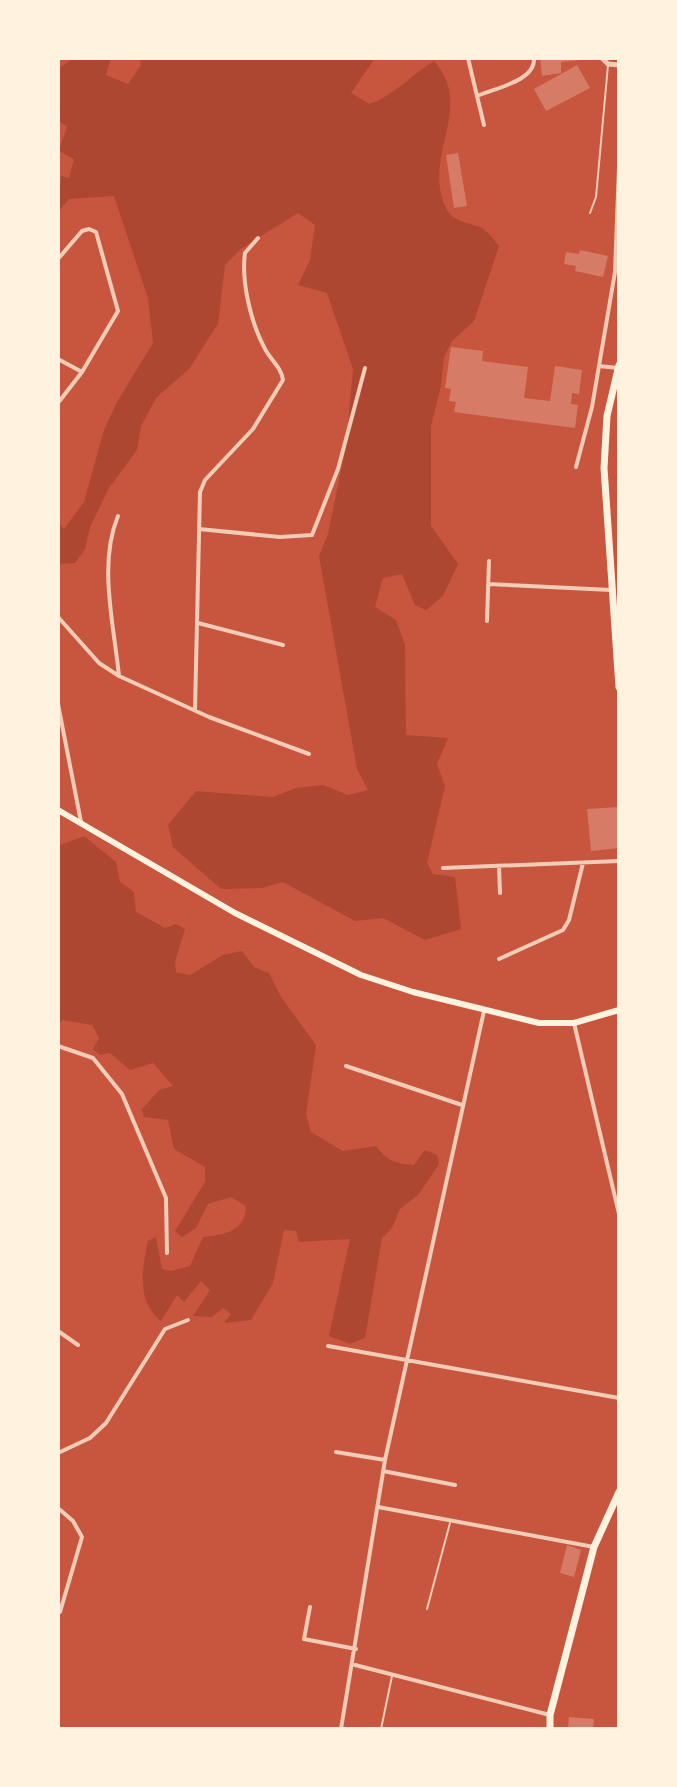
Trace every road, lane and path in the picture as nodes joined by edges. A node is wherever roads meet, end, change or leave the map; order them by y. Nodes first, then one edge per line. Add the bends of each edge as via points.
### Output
1 (468, 58) edge
2 (534, 58) edge
3 (602, 58) edge
4 (608, 64) junction
5 (619, 65) edge
6 (477, 96) junction
7 (484, 125) dead end
8 (619, 167) edge
9 (590, 213) dead end
10 (258, 238) dead end
11 (58, 259) edge
12 (58, 359) edge
13 (599, 366) junction
14 (618, 367) edge
15 (365, 368) dead end
16 (82, 372) junction
17 (58, 403) edge
18 (576, 467) dead end
19 (118, 516) dead end
20 (198, 529) junction
21 (489, 561) dead end
22 (488, 584) junction
23 (611, 590) junction
24 (616, 613) edge
25 (58, 617) edge
26 (487, 621) dead end
27 (64, 622) junction
28 (198, 623) junction
29 (58, 627) edge
30 (283, 645) dead end
31 (119, 676) junction
32 (619, 687) edge
33 (58, 704) edge
34 (195, 710) junction
35 (309, 754) dead end
36 (59, 811) edge
37 (81, 822) junction
38 (619, 861) edge
39 (583, 863) junction
40 (499, 866) junction
41 (443, 868) dead end
42 (500, 893) dead end
43 (499, 959) dead end
44 (619, 1010) edge
45 (484, 1011) junction
46 (574, 1023) junction
47 (58, 1046) edge
48 (346, 1066) dead end
49 (462, 1105) junction
50 (619, 1214) edge
51 (167, 1253) dead end
52 (188, 1320) dead end
53 (58, 1331) edge
54 (78, 1345) dead end
55 (328, 1346) dead end
56 (409, 1361) junction
57 (619, 1398) edge
58 (336, 1452) dead end
59 (58, 1453) edge
60 (385, 1460) junction
61 (383, 1471) junction
62 (455, 1485) dead end
63 (619, 1492) edge
64 (378, 1507) junction
65 (58, 1508) edge
66 (450, 1522) junction
67 (594, 1547) junction
68 (310, 1607) dead end
69 (427, 1609) dead end
70 (60, 1612) dead end
71 (356, 1649) junction
72 (354, 1664) junction
73 (392, 1675) junction
74 (550, 1715) junction
75 (341, 1729) edge
76 (381, 1729) edge
77 (550, 1729) edge

1 - 6 street
2 - 6 street via 529,75
3 - 4 street
4 - 5 street
4 - 9 lane via 596,197
6 - 7 street
8 - 13 street via 615,272
10 - 20 street via 245,253 245,284 262,345 283,380 253,429 205,480
11 - 16 street via 82,231 96,232 117,302 116,318
12 - 16 street
13 - 14 street
13 - 18 street
14 - 23 main road via 604,455
15 - 20 street via 338,469 312,535
16 - 17 street
19 - 31 street via 109,571
20 - 28 street
21 - 22 street
22 - 23 street
22 - 26 street
23 - 24 main road
24 - 32 main road
25 - 27 street
27 - 29 street
27 - 31 street via 99,663
28 - 30 street
28 - 34 street
31 - 34 street
33 - 37 street
34 - 35 street
36 - 37 main road
37 - 45 main road via 235,913 335,964
38 - 39 street
39 - 40 street
39 - 43 street via 563,930
40 - 41 street
40 - 42 street
44 - 46 main road
45 - 46 main road via 539,1023
45 - 49 street
46 - 50 street
47 - 51 street via 93,1058 122,1094 164,1189
48 - 49 street
49 - 56 street
52 - 59 street via 165,1329 106,1423 90,1438
53 - 54 street
55 - 56 street
56 - 57 street
56 - 60 street
58 - 60 street
60 - 61 street
61 - 62 street
61 - 64 street
63 - 67 main road
64 - 66 street
64 - 71 street
65 - 70 street via 82,1537
66 - 67 street
66 - 69 lane
67 - 74 main road
68 - 71 street via 304,1639
71 - 72 street
72 - 73 street
72 - 75 street
73 - 74 street
73 - 76 lane
74 - 77 main road

